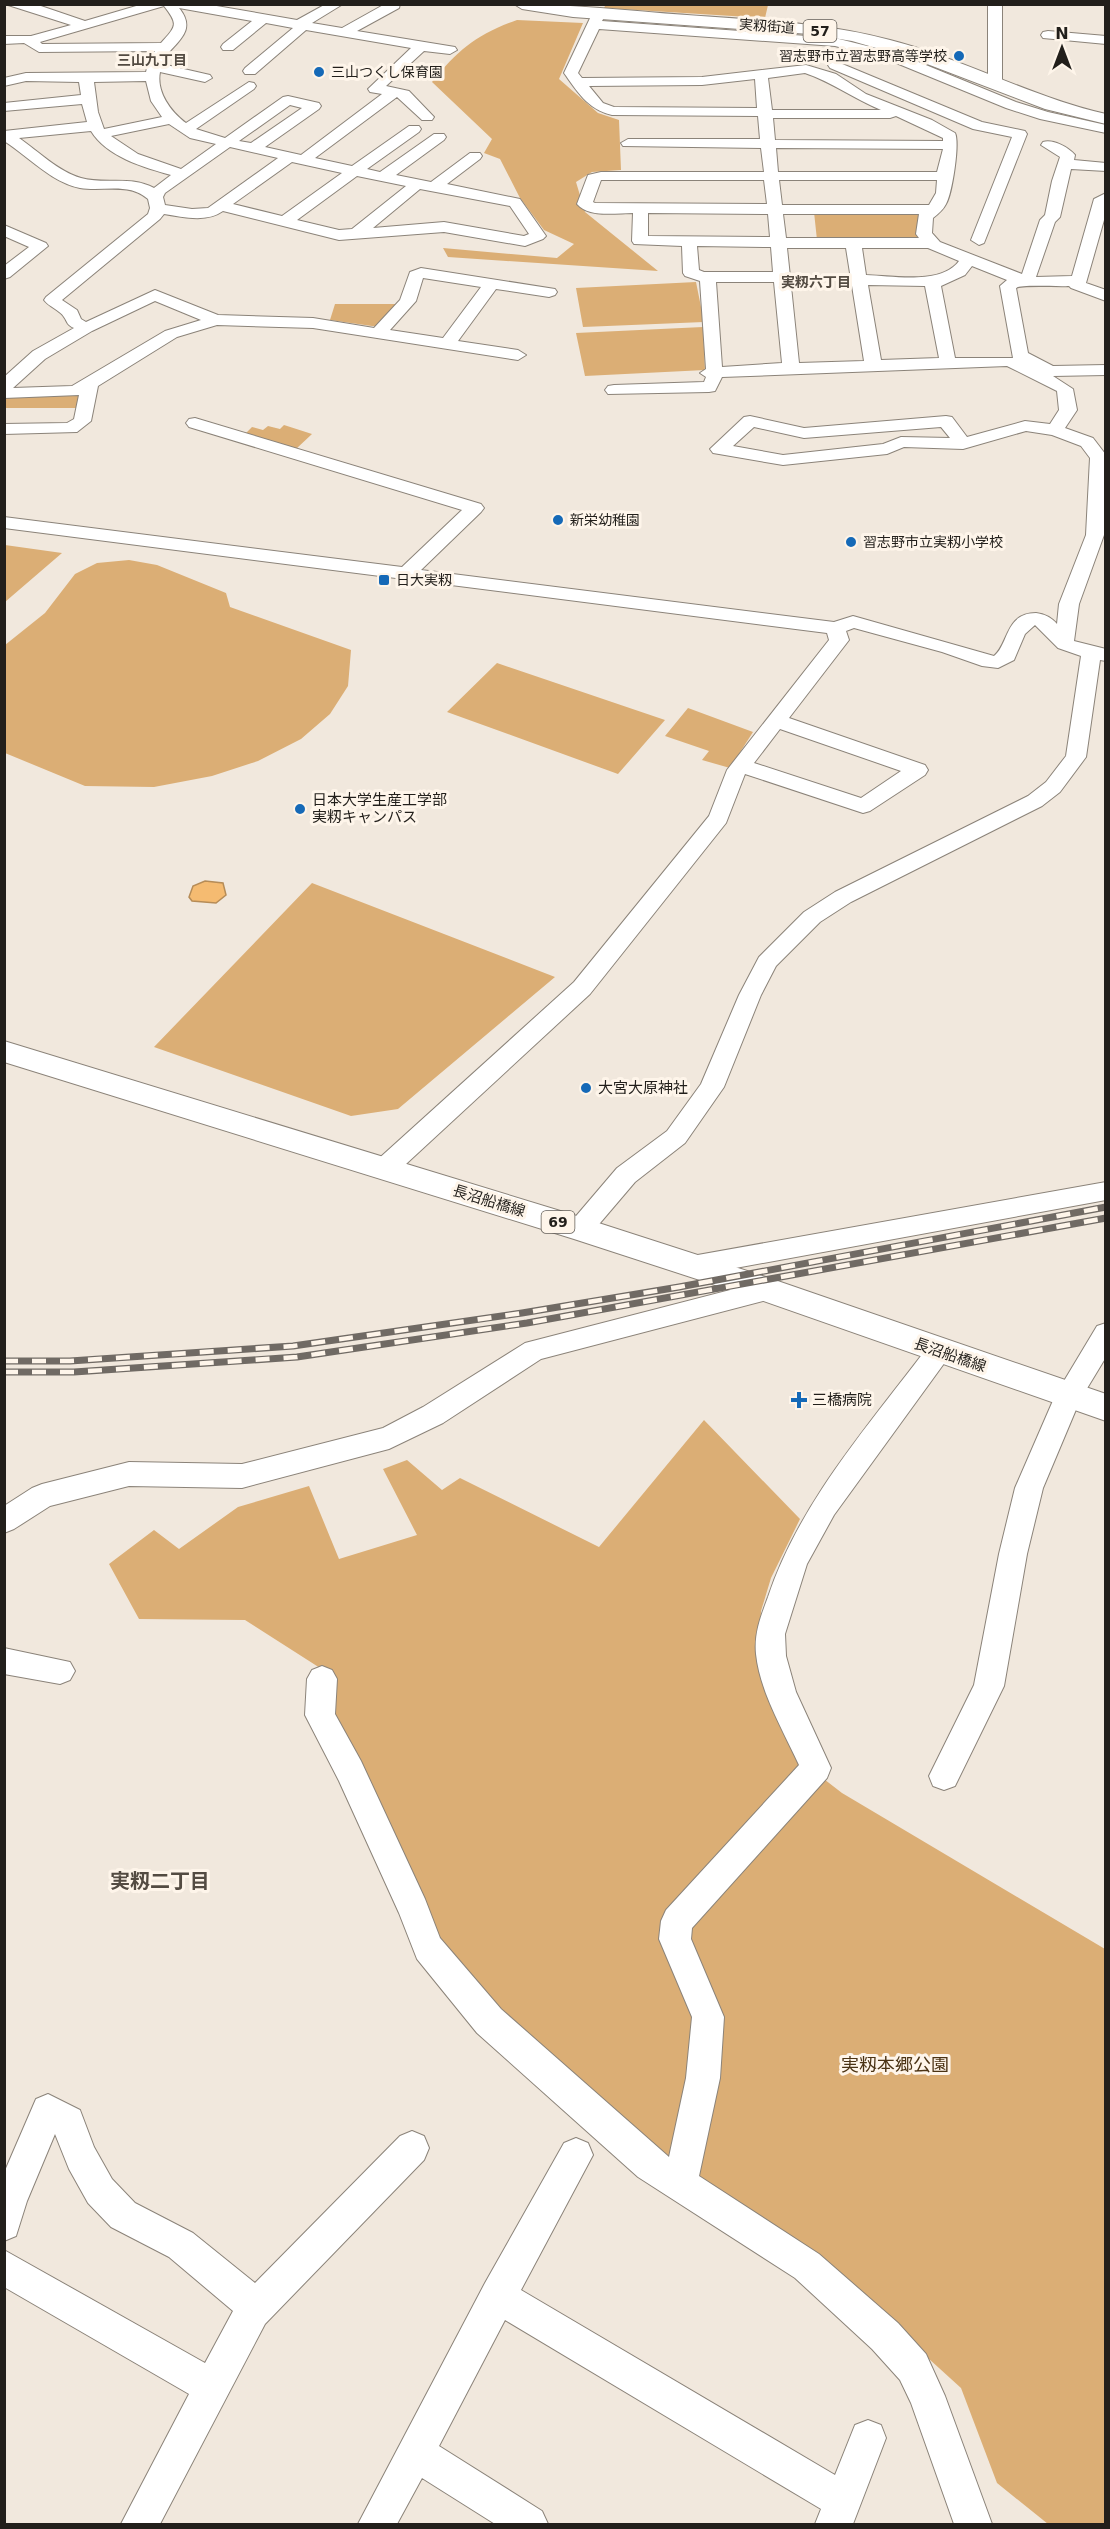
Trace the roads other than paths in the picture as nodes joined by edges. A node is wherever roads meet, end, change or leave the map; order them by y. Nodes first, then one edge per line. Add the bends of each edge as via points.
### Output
1 (11, 4) edge
2 (113, 4) edge
3 (159, 4) edge
4 (169, 4) edge
5 (243, 4) edge
6 (337, 4) edge
7 (522, 4) edge
8 (996, 4) edge
9 (187, 5) edge
10 (394, 5) edge
11 (36, 6) edge
12 (130, 12) junction
13 (228, 13) junction
14 (591, 14) edge
15 (263, 18) junction
16 (86, 25) junction
17 (301, 25) junction
18 (4, 30) edge
19 (345, 32) junction
20 (1048, 35) dead end
21 (4, 39) edge
22 (29, 40) junction
23 (1106, 40) edge
24 (834, 42) junction
25 (4, 45) edge
26 (422, 46) junction
27 (118, 47) junction
28 (167, 47) junction
29 (228, 47) dead end
30 (450, 50) dead end
31 (816, 65) junction
32 (153, 71) junction
33 (926, 71) junction
34 (86, 78) junction
35 (205, 78) dead end
36 (761, 80) junction
37 (4, 82) edge
38 (576, 82) junction
39 (995, 84) junction
40 (844, 85) junction
41 (786, 86) dead end
42 (809, 86) dead end
43 (888, 88) junction
44 (394, 92) junction
45 (702, 97) junction
46 (89, 99) junction
47 (4, 107) edge
48 (765, 113) junction
49 (906, 114) junction
50 (427, 117) dead end
51 (171, 119) junction
52 (1077, 119) junction
53 (1105, 119) edge
54 (187, 129) junction
55 (414, 129) dead end
56 (98, 130) junction
57 (4, 135) edge
58 (439, 136) dead end
59 (226, 143) junction
60 (628, 143) junction
61 (768, 144) junction
62 (1016, 144) junction
63 (950, 145) junction
64 (1048, 145) junction
65 (254, 148) junction
66 (475, 156) dead end
67 (298, 158) junction
68 (1065, 164) junction
69 (1106, 167) edge
70 (352, 171) junction
71 (184, 174) junction
72 (771, 176) junction
73 (945, 176) junction
74 (382, 177) junction
75 (418, 183) junction
76 (435, 186) junction
77 (1106, 197) edge
78 (157, 203) junction
79 (222, 206) junction
80 (640, 208) junction
81 (774, 209) junction
82 (933, 210) junction
83 (285, 221) junction
84 (4, 230) edge
85 (355, 235) junction
86 (13, 238) edge
87 (979, 240) dead end
88 (689, 241) junction
89 (778, 242) junction
90 (853, 243) junction
91 (932, 243) junction
92 (1089, 244) junction
93 (1106, 245) edge
94 (969, 259) junction
95 (4, 274) edge
96 (708, 277) junction
97 (782, 277) junction
98 (859, 280) junction
99 (1022, 280) junction
100 (1078, 280) junction
101 (932, 281) junction
102 (491, 284) junction
103 (549, 292) dead end
104 (1106, 296) edge
105 (216, 320) junction
106 (86, 328) junction
107 (377, 334) junction
108 (53, 338) dead end
109 (446, 345) junction
110 (518, 356) dead end
111 (1023, 360) junction
112 (948, 362) junction
113 (873, 365) junction
114 (791, 368) junction
115 (4, 370) edge
116 (1106, 370) edge
117 (711, 373) junction
118 (90, 384) junction
119 (4, 387) edge
120 (614, 390) dead end
121 (4, 393) edge
122 (195, 423) dead end
123 (4, 429) edge
124 (1055, 430) junction
125 (963, 444) junction
126 (4, 522) edge
127 (407, 573) junction
128 (835, 628) junction
129 (1064, 643) junction
130 (1098, 654) edge
131 (776, 721) junction
132 (741, 766) junction
133 (4, 1051) edge
134 (384, 1168) junction
135 (1106, 1191) edge
136 (580, 1229) junction
137 (692, 1266) junction
138 (769, 1290) junction
139 (1106, 1333) edge
140 (939, 1351) junction
141 (1068, 1396) junction
142 (1106, 1408) edge
143 (4, 1521) edge
144 (4, 1661) edge
145 (60, 1671) dead end
146 (322, 1679) dead end
147 (944, 1776) dead end
148 (412, 2148) dead end
149 (576, 2155) dead end
150 (680, 2185) junction
151 (4, 2224) edge
152 (4, 2267) edge
153 (498, 2296) junction
154 (256, 2307) junction
155 (212, 2387) junction
156 (868, 2438) dead end
157 (415, 2452) junction
158 (839, 2513) edge
159 (140, 2524) edge
160 (377, 2524) edge
161 (529, 2524) edge
162 (973, 2524) edge

1 - 11 street
2 - 12 street
3 - 12 street
4 - 28 street via 182,23
5 - 13 street
6 - 17 street
7 - 14 main road, 実籾街道 / 57
8 - 39 street
9 - 13 street
10 - 19 street
11 - 16 street
11 - 18 street
12 - 16 street
12 - 27 street via 132,30
13 - 15 street
14 - 24 street
14 - 38 street via 571,74
14 - 39 main road, 実籾街道 / 57 via 843,34 892,46
15 - 17 street
15 - 29 street
16 - 22 street
17 - 19 street
17 - 54 street via 249,78
19 - 26 street
20 - 23 street
21 - 22 street
22 - 25 street
22 - 27 street via 39,48
24 - 31 street
24 - 33 street via 894,57
26 - 30 street
26 - 44 street via 375,89
27 - 28 street
28 - 32 street via 157,57
31 - 36 street
31 - 40 street
31 - 43 street
32 - 34 street
32 - 35 street
32 - 51 street via 158,101
33 - 43 street
33 - 52 street via 1011,105
34 - 37 street via 26,77
34 - 46 street
36 - 41 street
36 - 45 street
36 - 48 street
38 - 45 street
38 - 60 street via 598,106 612,111
39 - 52 main road, 実籾街道 / 57
40 - 42 street
40 - 49 street via 861,97
43 - 62 street via 978,126 1020,134
44 - 50 street via 404,94
44 - 67 street
45 - 48 street
45 - 60 street
46 - 47 street
46 - 56 street
48 - 49 street
48 - 61 street
49 - 63 street via 950,136
51 - 54 street
51 - 56 street
52 - 53 main road, 実籾街道 / 57
52 - 64 street
54 - 59 street
55 - 70 street
56 - 57 street
56 - 71 street via 114,147 149,165
57 - 78 street via 73,181 136,185 148,190
58 - 74 street
59 - 65 street
59 - 65 street via 288,100 314,106
59 - 71 street
60 - 61 street
60 - 72 street
60 - 80 street via 601,176 593,178 585,204 592,208
61 - 63 street
61 - 72 street
62 - 64 street via 1045,148
62 - 87 street
63 - 73 street
64 - 68 street via 1068,155
65 - 67 street
66 - 76 street
67 - 70 street
67 - 79 street
68 - 69 street
68 - 99 street via 1052,217 1029,276
70 - 74 street
70 - 83 street
71 - 78 street via 160,190
72 - 73 street
72 - 81 street
73 - 82 street via 944,194
74 - 75 street
75 - 76 street
75 - 85 street
76 - 85 street via 515,202 538,236 525,241 444,227
77 - 92 street via 1102,199
78 - 79 street via 201,214
78 - 106 street via 155,216 52,300
79 - 83 street
80 - 81 street
80 - 88 street via 640,241
81 - 82 street
81 - 89 street
82 - 91 street via 925,218 924,234
83 - 85 street via 339,235
84 - 86 street
86 - 95 street via 40,248
88 - 89 street
88 - 96 street via 691,273
89 - 90 street
89 - 97 street
90 - 91 street
90 - 98 street
91 - 94 street
92 - 93 street
92 - 100 street
94 - 99 street
94 - 101 street via 951,277
96 - 97 street
96 - 117 street
97 - 114 street
98 - 101 street
98 - 113 street
99 - 100 street
99 - 111 street via 1008,286
100 - 104 street via 1077,285
101 - 112 street
102 - 103 street
102 - 107 street via 416,275 408,301
102 - 109 street
105 - 106 street via 155,295
105 - 107 street via 313,323
105 - 118 street via 171,334
106 - 119 street via 39,355
107 - 109 street
108 - 115 street
109 - 110 street
111 - 112 street
111 - 116 street via 1050,371
111 - 124 street via 1065,389 1068,410
112 - 113 street
113 - 114 street
114 - 117 street
117 - 120 street via 714,380 709,387
118 - 121 street via 75,391
118 - 123 street via 82,421 71,428
122 - 127 street via 475,508
124 - 125 street via 1025,426
124 - 129 street via 1087,442 1100,458 1095,535 1069,604
125 - 125 street via 945,421 804,434 750,421 719,449 783,460 887,449 901,442
126 - 127 street
127 - 128 street
128 - 129 street via 853,621 998,662 1007,656 1009,645 1024,622 1034,619 1044,621
128 - 131 street via 839,640
129 - 130 street
130 - 136 street via 1076,758 1053,787 1035,801 843,897 812,917 767,962 712,1087 676,1137 626,1175
131 - 132 street
131 - 132 street via 918,770 863,806
132 - 134 street via 719,818 582,988
133 - 134 main road, 長沼船橋線 / 69
134 - 136 main road, 長沼船橋線 / 69
135 - 137 street
136 - 137 main road, 長沼船橋線 / 69
137 - 138 main road, 長沼船橋線 / 69
138 - 140 main road, 長沼船橋線 / 69
138 - 143 street via 534,1350 433,1415 389,1438 242,1476 129,1474 42,1496
139 - 141 street
140 - 141 main road, 長沼船橋線 / 69
140 - 150 street via 824,1507 794,1562 770,1634 771,1656 781,1692 816,1768 677,1922 675,1939 708,2017 703,2078
141 - 142 main road, 長沼船橋線 / 69
141 - 147 street via 1029,1488 989,1686
144 - 145 street
146 - 150 street via 320,1715 350,1771 428,1948 489,2021 650,2165
148 - 154 street
149 - 153 street
150 - 162 street via 807,2266 885,2336 913,2367
151 - 154 street via 48,2111 68,2122 100,2191 123,2215 181,2245
152 - 155 street
153 - 157 street
153 - 158 street
154 - 155 street
155 - 159 street
156 - 158 street
157 - 160 street
157 - 161 street

